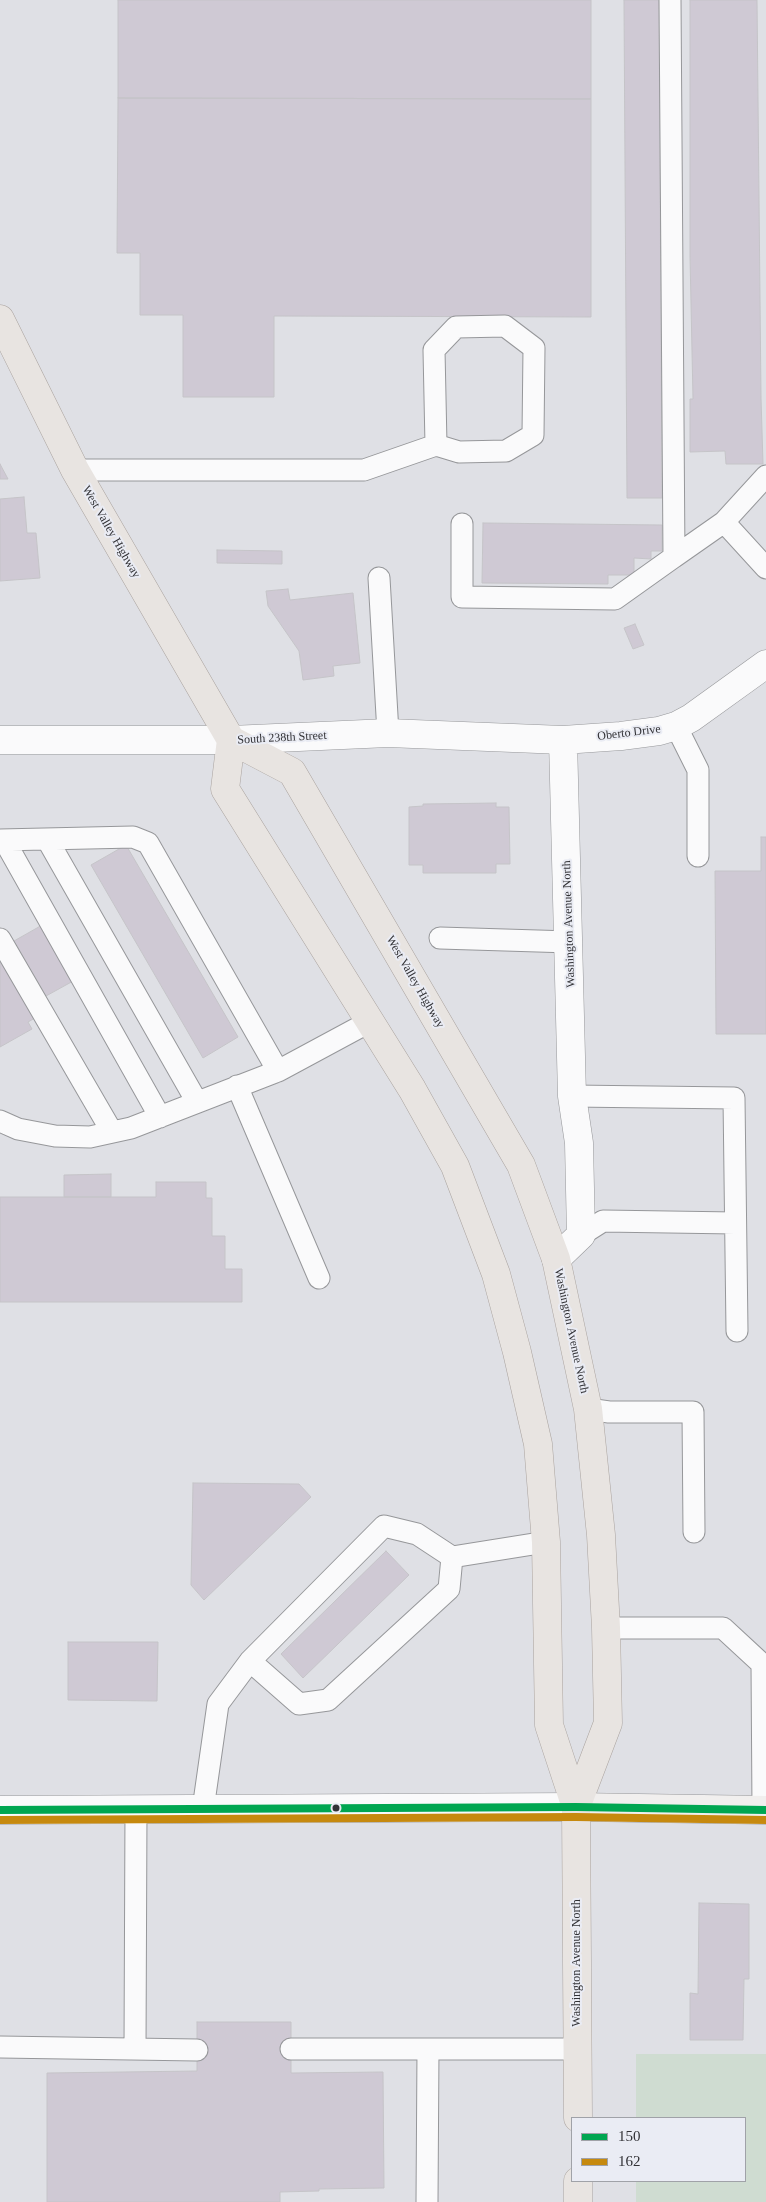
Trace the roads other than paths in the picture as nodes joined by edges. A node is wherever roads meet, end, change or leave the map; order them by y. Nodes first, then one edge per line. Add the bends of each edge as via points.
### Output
1 (670, 0) edge
2 (0, 319) edge
3 (436, 445) junction
4 (75, 470) junction
5 (766, 476) edge
6 (724, 522) junction
7 (462, 524) dead end
8 (674, 557) junction
9 (766, 568) edge
10 (379, 578) dead end
11 (766, 664) edge
12 (676, 726) junction
13 (388, 733) junction
14 (0, 740) edge
15 (232, 740) junction
16 (563, 740) junction
17 (47, 839) junction
18 (2, 840) edge
19 (698, 856) dead end
20 (440, 938) dead end
21 (0, 939) edge
22 (570, 942) junction
23 (369, 1022) junction
24 (278, 1071) junction
25 (237, 1086) junction
26 (572, 1096) junction
27 (196, 1102) junction
28 (160, 1117) junction
29 (0, 1121) edge
30 (112, 1132) junction
31 (736, 1223) junction
32 (581, 1235) junction
33 (556, 1259) junction
34 (319, 1278) dead end
35 (737, 1331) dead end
36 (588, 1410) junction
37 (694, 1532) dead end
38 (546, 1542) junction
39 (452, 1557) junction
40 (606, 1628) junction
41 (250, 1661) junction
42 (764, 1664) edge
43 (576, 1807) junction
44 (136, 1809) junction
45 (204, 1809) junction
46 (0, 1810) edge
47 (765, 1810) edge
48 (0, 2047) edge
49 (135, 2049) junction
50 (291, 2049) dead end
51 (428, 2049) junction
52 (577, 2049) junction
53 (197, 2050) dead end
54 (578, 2117) edge
55 (578, 2182) edge
56 (427, 2202) edge
57 (578, 2202) edge

1 - 8 lane
2 - 4 main road, West Valley Highway
3 - 3 lane via 434,350 456,327 505,326 534,348 533,435 506,451 459,452
3 - 4 lane via 364,470
4 - 15 main road, West Valley Highway
5 - 6 lane
6 - 8 lane
6 - 9 lane
7 - 8 lane via 462,597 615,599
10 - 13 lane
11 - 12 street, Oberto Drive
12 - 16 street, Oberto Drive via 659,731
12 - 19 lane via 698,770
13 - 15 street, South 238th Street
13 - 16 street, South 238th Street
14 - 15 street, South 238th Street
15 - 23 main road via 225,789
15 - 33 main road, West Valley Highway via 292,772 521,1165
16 - 22 street, Washington Avenue North
17 - 18 lane
17 - 24 lane via 133,837 148,843
17 - 27 lane
18 - 28 lane
20 - 22 lane
21 - 30 lane
22 - 26 street, Washington Avenue North
23 - 24 lane
23 - 38 main road, Washington Avenue North via 412,1089 455,1166 496,1274 538,1444
24 - 25 lane
25 - 27 lane
25 - 34 lane
26 - 31 lane via 734,1098
26 - 32 street, Washington Avenue North via 579,1142
27 - 28 lane
28 - 30 lane
29 - 30 lane via 18,1129 55,1136 90,1137
31 - 32 lane via 603,1221
31 - 35 lane
32 - 33 street, Washington Avenue North
33 - 36 main road, Washington Avenue North
36 - 37 lane via 693,1412
36 - 40 main road, Washington Avenue North
38 - 39 lane
38 - 43 main road, Washington Avenue North via 549,1725
39 - 41 lane via 417,1534 384,1526
39 - 41 lane via 448,1589 328,1700 298,1704
40 - 42 lane via 723,1628
40 - 43 main road, Washington Avenue North via 608,1723
41 - 45 lane via 218,1704
42 - 47 lane
43 - 45 street
43 - 47 main road
43 - 52 main road, Washington Avenue North
44 - 45 street
44 - 46 street
44 - 49 lane
48 - 49 lane
49 - 53 lane
50 - 51 lane
51 - 52 lane
51 - 56 lane
52 - 54 main road, Washington Avenue North
55 - 57 main road

